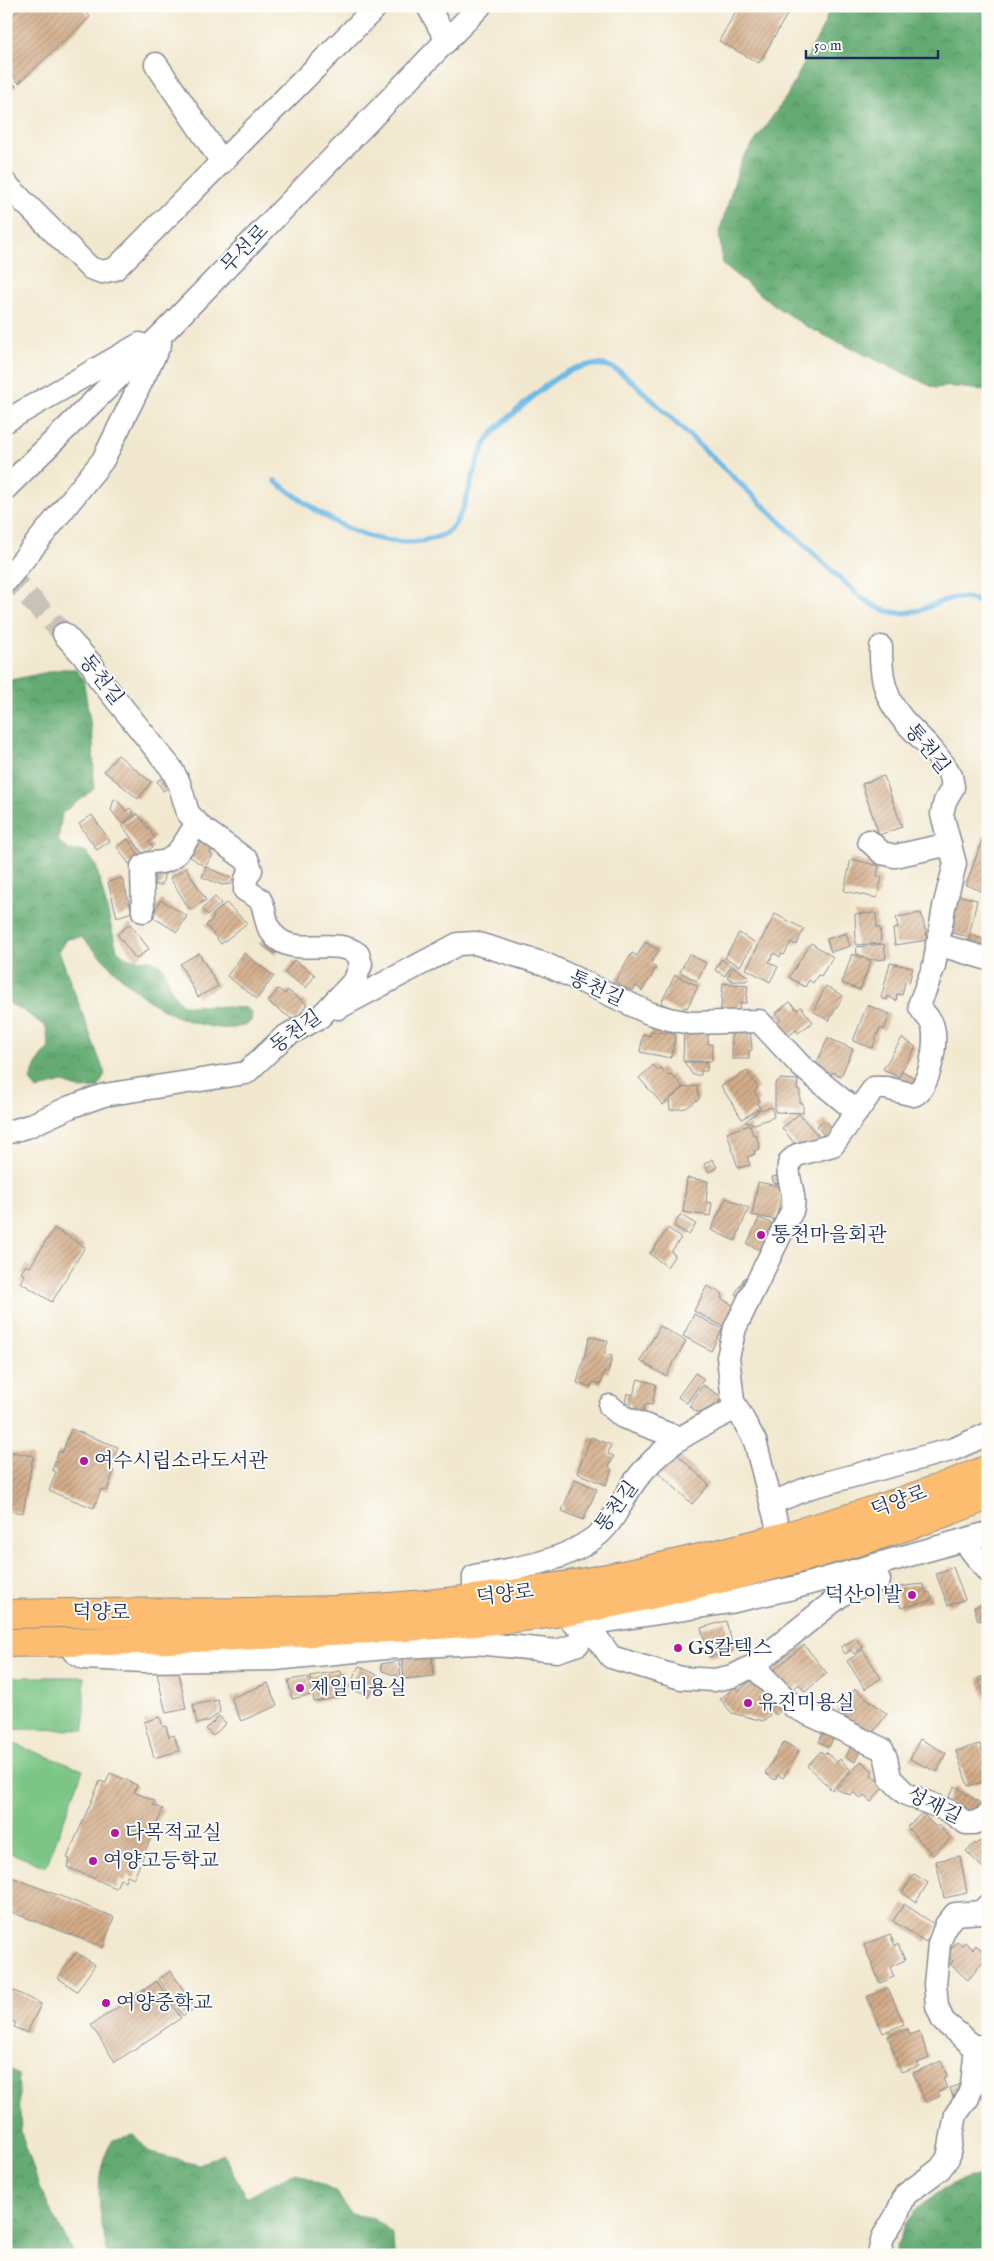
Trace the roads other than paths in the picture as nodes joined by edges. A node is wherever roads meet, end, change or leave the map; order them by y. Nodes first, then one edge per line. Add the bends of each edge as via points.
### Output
1 (377, 6) edge
2 (428, 6) edge
3 (480, 6) edge
4 (447, 41) junction
5 (156, 64) dead end
6 (222, 162) junction
7 (6, 184) edge
8 (167, 329) junction
9 (6, 421) edge
10 (6, 488) edge
11 (6, 581) edge
12 (64, 634) tunnel mouth
13 (881, 647) dead end
14 (197, 823) junction
15 (869, 841) dead end
16 (950, 844) junction
17 (143, 911) dead end
18 (938, 944) junction
19 (988, 959) edge
20 (320, 1017) junction
21 (857, 1112) junction
22 (6, 1133) edge
23 (610, 1406) dead end
24 (736, 1408) junction
25 (988, 1434) edge
26 (679, 1438) junction
27 (988, 1469) edge
28 (988, 1496) edge
29 (772, 1503) junction
30 (988, 1533) edge
31 (964, 1541) junction
32 (783, 1550) junction
33 (988, 1572) edge
34 (474, 1599) junction
35 (64, 1612) junction
36 (6, 1614) edge
37 (586, 1616) junction
38 (68, 1642) junction
39 (6, 1643) edge
40 (753, 1666) junction
41 (988, 1816) edge
42 (988, 1905) edge
43 (982, 2048) edge
44 (879, 2255) edge

1 - 6 street
2 - 4 street
3 - 4 street, 무선로
4 - 8 street, 무선로
5 - 6 street
6 - 7 street via 119,267 102,272 90,268
8 - 9 street
8 - 10 street, 무선로
8 - 11 street via 103,460
12 - 14 street, 동천길 via 93,666 98,677 171,768 186,810
13 - 16 street, 통천길 via 882,676 890,704 951,776 953,787 942,814
14 - 17 street via 173,857 142,867
14 - 20 street, 동천길 via 248,861 251,870 245,890 260,899 268,927 285,945 348,949 358,954 361,964 355,980
15 - 16 street via 882,853 895,856
16 - 18 street, 통천길 via 955,864
18 - 19 street
18 - 21 street, 통천길 via 934,966 920,1003 934,1033 933,1059 922,1090 912,1095 877,1087 871,1090
20 - 21 street, 통천길 via 458,944 475,943 545,964 649,1014 691,1022 759,1021 801,1066
20 - 22 street, 동천길 via 279,1040 246,1073 104,1095
21 - 24 street, 통천길 via 833,1145 797,1155 790,1161 795,1200 792,1211 735,1328 729,1349 728,1364
23 - 26 street via 623,1417
24 - 26 street, 통천길
24 - 29 street, 통천길 via 755,1441
25 - 29 street via 954,1449 811,1487
26 - 34 street, 통천길 via 659,1453 600,1533 559,1555 525,1566 474,1576
27 - 32 main road, 덕양로 via 867,1514
28 - 32 main road, 덕양로 via 871,1538
29 - 32 street, 통천길
30 - 31 street, 덕양로
31 - 33 street
31 - 37 street, 덕양로 via 812,1584 730,1602
31 - 40 street via 938,1562 845,1592
32 - 34 main road, 덕양로
32 - 37 main road, 덕양로
34 - 35 main road, 덕양로 via 334,1610
35 - 36 main road, 덕양로
35 - 38 main road
37 - 38 main road, 덕양로
37 - 38 street, 덕양로 via 585,1634 578,1644 557,1651 476,1642 275,1659 144,1661 85,1658 74,1652
37 - 40 street via 610,1657 681,1678 714,1680
38 - 39 main road, 덕양로
40 - 41 street, 성재길 via 794,1707 882,1749 890,1778 899,1790 949,1811 963,1822 974,1823
42 - 43 street via 981,1912 955,1914 946,1926 939,1944 935,1984 937,2006 943,2021
43 - 44 street via 968,2098 956,2114 948,2158 940,2170 905,2195 883,2237

